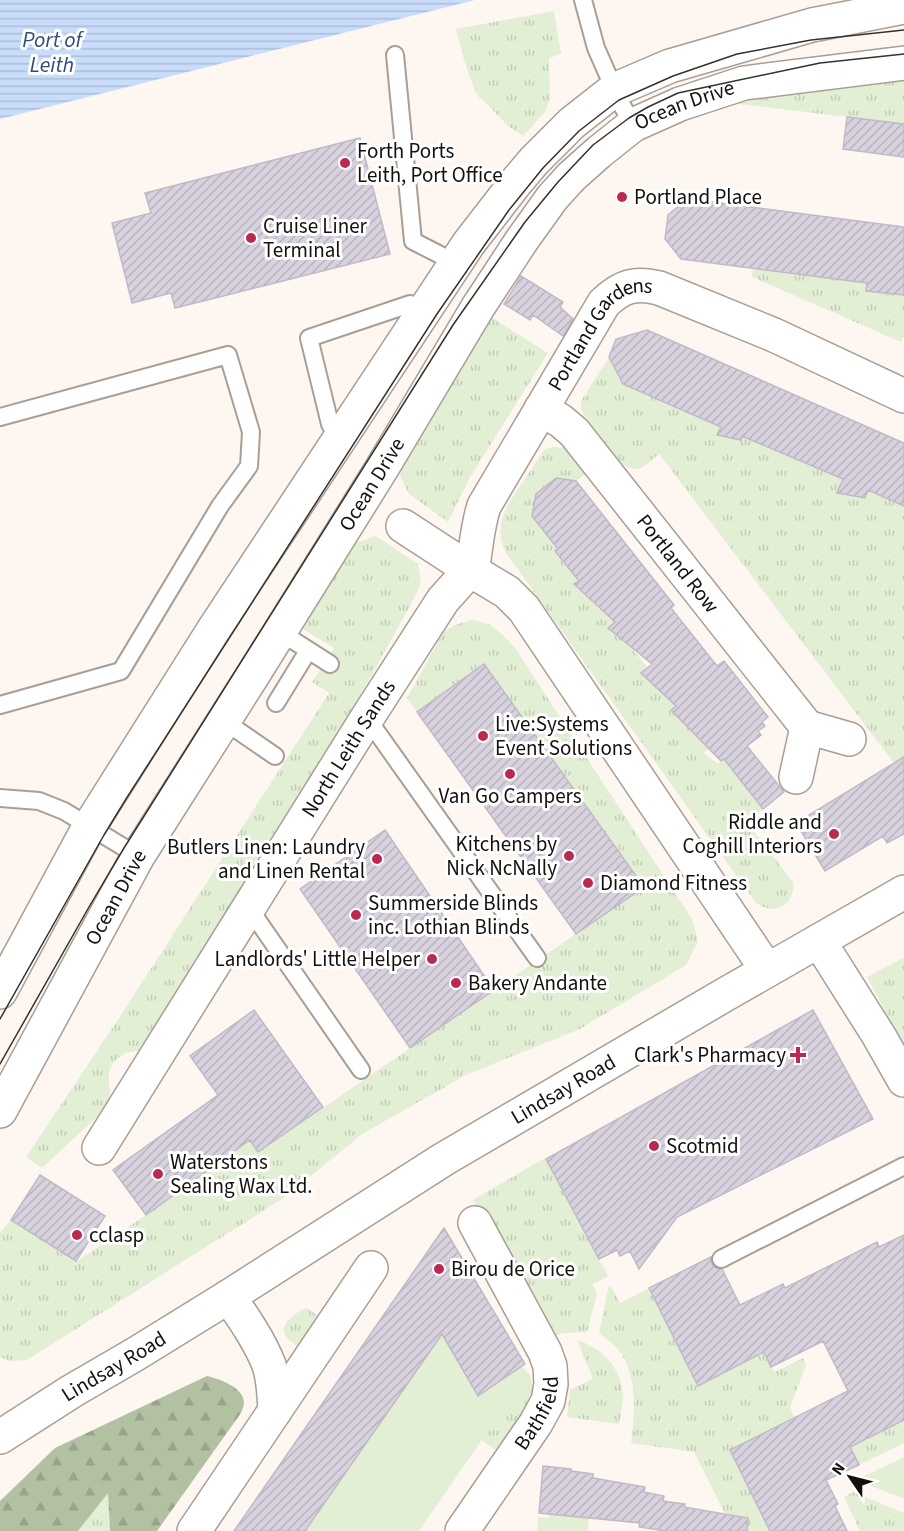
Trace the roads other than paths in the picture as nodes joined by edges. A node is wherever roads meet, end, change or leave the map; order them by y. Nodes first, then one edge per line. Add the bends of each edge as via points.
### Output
1 (584, 2) edge
2 (904, 7) edge
3 (395, 55) dead end
4 (904, 63) edge
5 (614, 90) junction
6 (633, 125) junction
7 (456, 263) junction
8 (426, 307) junction
9 (904, 396) edge
10 (541, 409) junction
11 (0, 417) edge
12 (339, 440) junction
13 (403, 526) dead end
14 (472, 571) junction
15 (280, 632) junction
16 (308, 651) junction
17 (330, 664) dead end
18 (276, 703) dead end
19 (0, 705) edge
20 (367, 718) junction
21 (224, 721) junction
22 (807, 726) junction
23 (849, 739) dead end
24 (276, 756) dead end
25 (796, 777) dead end
26 (0, 798) edge
27 (89, 826) junction
28 (138, 856) junction
29 (904, 892) edge
30 (249, 908) junction
31 (819, 941) junction
32 (537, 958) dead end
33 (767, 970) junction
34 (0, 992) edge
35 (361, 1070) dead end
36 (904, 1080) edge
37 (0, 1112) edge
38 (99, 1148) dead end
39 (904, 1166) edge
40 (474, 1223) dead end
41 (722, 1259) dead end
42 (371, 1268) dead end
43 (228, 1297) junction
44 (275, 1411) junction
45 (0, 1437) edge
46 (194, 1531) edge
47 (462, 1531) edge

1 - 5 lane via 596,48
2 - 5 street, Ocean Drive via 812,25 670,66
3 - 7 lane via 414,241
4 - 6 street, Ocean Drive via 744,82
5 - 6 lane
5 - 7 street, Ocean Drive via 572,123 534,161
6 - 15 street, Ocean Drive via 571,177 522,240
7 - 8 street, Ocean Drive
8 - 12 street, Ocean Drive
8 - 12 lane via 411,304 309,338 330,424
9 - 10 street, Portland Gardens via 811,344 774,335 659,288 639,284 620,290 604,303
10 - 14 street, Portland Gardens via 484,506
10 - 22 street, Portland Row via 574,432 722,605
11 - 19 lane via 228,355 251,432 249,466 220,506 121,671
12 - 27 street, Ocean Drive
13 - 14 street
14 - 20 street, North Leith Sands via 443,600
14 - 33 street via 507,592 534,622
15 - 16 lane
15 - 21 street, Ocean Drive
16 - 17 lane
16 - 18 lane
20 - 30 street, North Leith Sands
20 - 32 lane
21 - 24 lane
21 - 28 street, Ocean Drive
22 - 23 street
22 - 25 street
26 - 27 lane via 39,801
27 - 28 lane
27 - 34 street, Ocean Drive
28 - 37 street, Ocean Drive
29 - 31 street, Lindsay Road
30 - 35 lane
30 - 38 street, North Leith Sands
31 - 33 street, Lindsay Road
31 - 36 street
33 - 43 street, Lindsay Road via 444,1160
39 - 41 lane
40 - 47 street, Bathfield via 545,1352 551,1383 548,1401 536,1423
42 - 44 street
43 - 44 street via 269,1364
43 - 45 street, Lindsay Road
44 - 46 street

